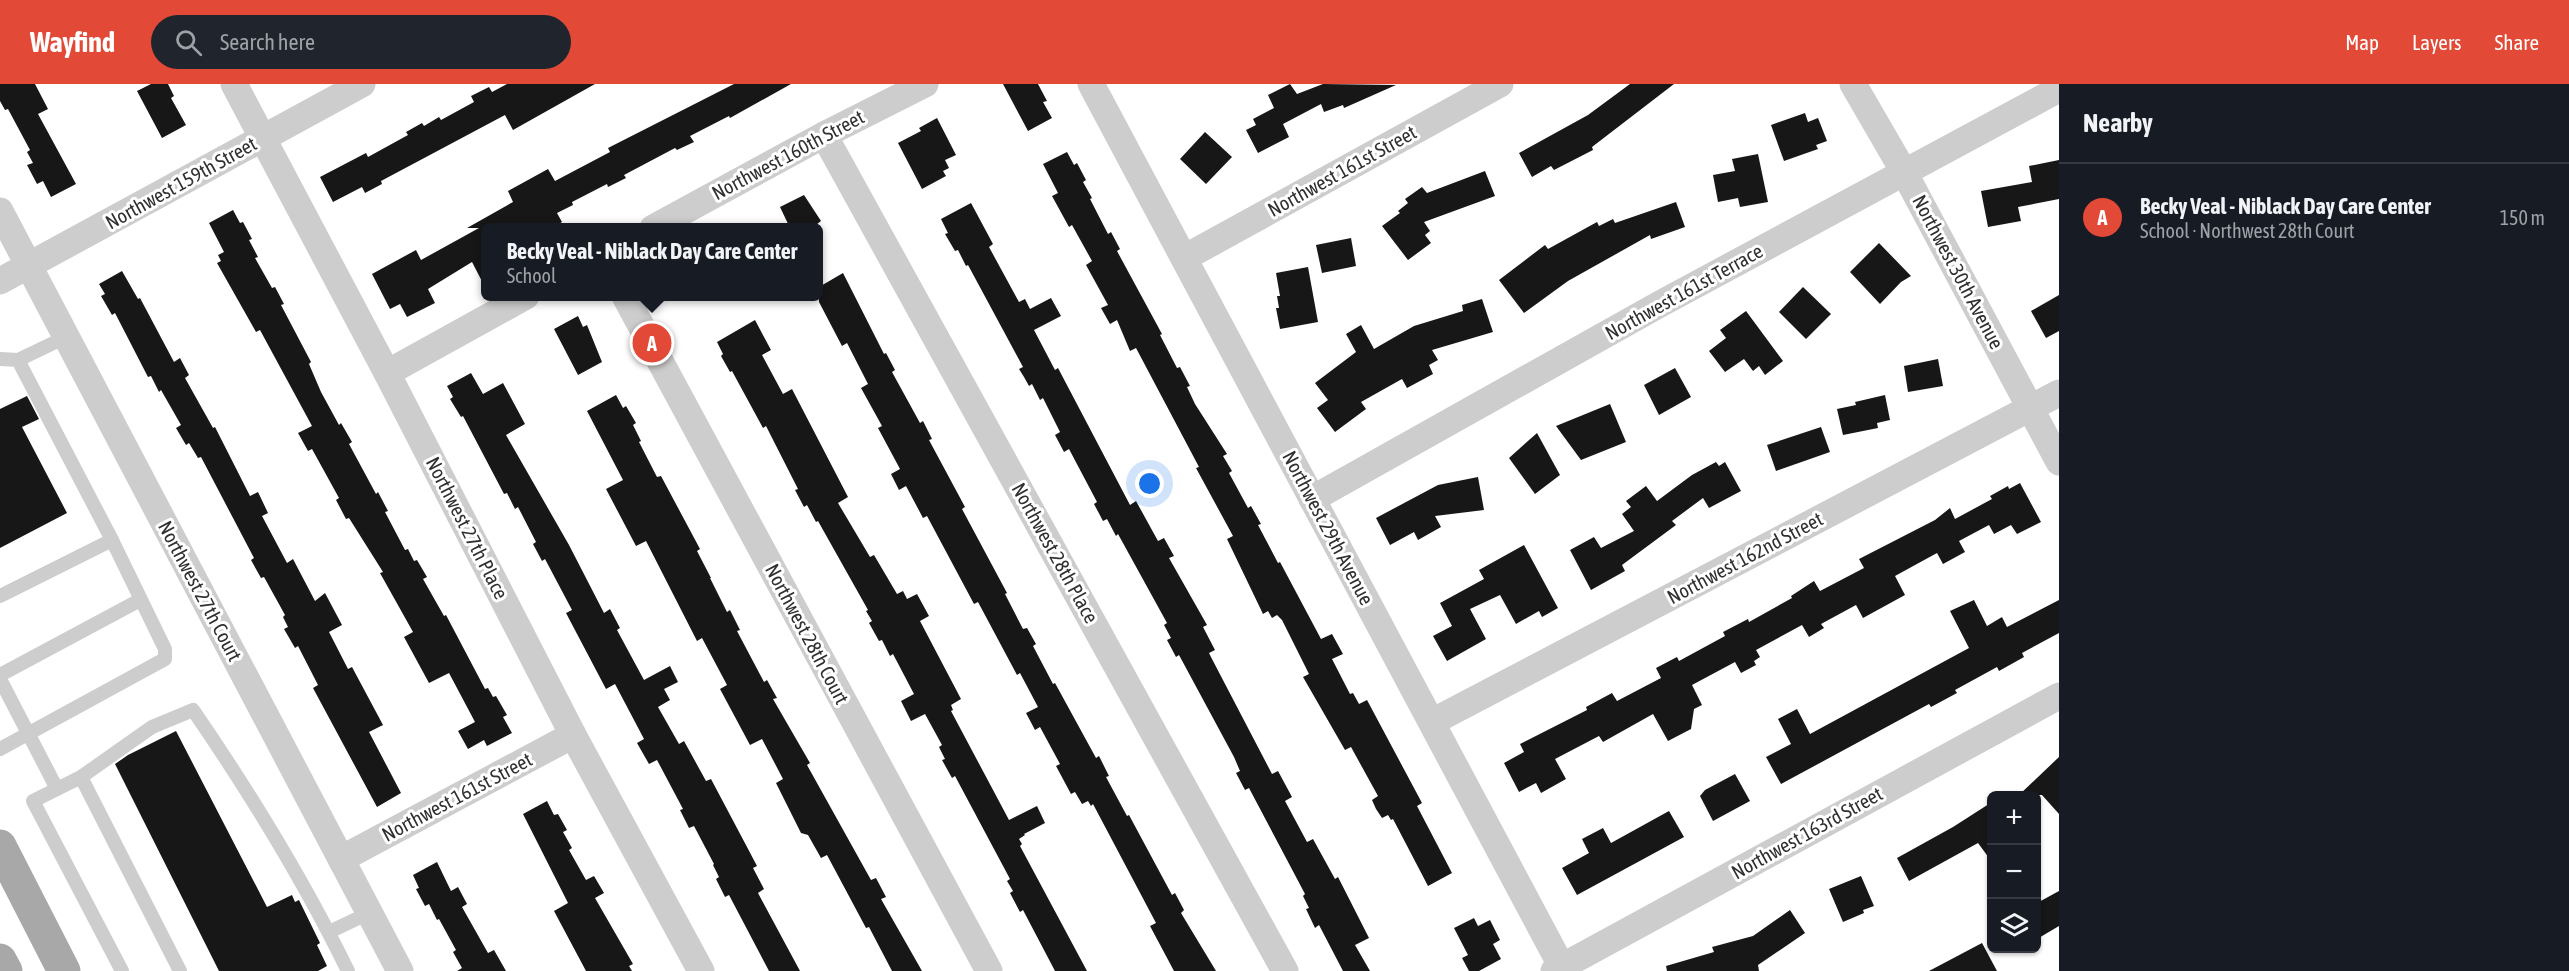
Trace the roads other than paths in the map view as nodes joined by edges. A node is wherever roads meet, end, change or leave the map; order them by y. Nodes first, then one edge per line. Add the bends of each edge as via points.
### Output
1 (234, 84) edge
2 (362, 84) edge
3 (925, 84) edge
4 (1091, 84) edge
5 (1500, 84) edge
6 (1853, 84) edge
7 (2059, 89) edge
8 (824, 135) junction
9 (263, 137) junction
10 (1904, 172) junction
11 (0, 211) edge
12 (662, 223) edge
13 (1184, 258) junction
14 (29, 267) junction
15 (0, 282) edge
16 (519, 301) edge
17 (627, 301) edge
18 (66, 337) junction
19 (0, 359) edge
20 (18, 360) junction
21 (387, 373) junction
22 (2059, 393) edge
23 (2031, 408) junction
24 (2059, 462) edge
25 (1312, 499) junction
26 (112, 540) junction
27 (0, 596) edge
28 (140, 600) junction
29 (0, 677) edge
30 (2059, 696) edge
31 (1432, 722) junction
32 (29, 734) junction
33 (573, 735) junction
34 (0, 749) edge
35 (81, 777) junction
36 (57, 789) junction
37 (0, 846) edge
38 (341, 859) junction
39 (369, 913) junction
40 (329, 933) junction
41 (0, 960) edge
42 (1560, 970) edge
43 (6, 971) edge
44 (64, 971) edge
45 (122, 971) edge
46 (180, 971) edge
47 (348, 971) edge
48 (400, 971) edge
49 (701, 971) edge
50 (989, 971) edge
51 (1285, 971) edge

1 - 9 street, Northwest 27th Place
2 - 9 street, Northwest 159th Street
3 - 8 street, Northwest 160th Street
4 - 13 street, Northwest 29th Avenue
5 - 13 street, Northwest 161st Street
6 - 10 street, Northwest 30th Avenue
7 - 10 street, Northwest 161st Terrace
8 - 12 street, Northwest 160th Street
8 - 51 street, Northwest 28th Place
9 - 14 street, Northwest 159th Street
9 - 21 street, Northwest 27th Place
10 - 23 street, Northwest 30th Avenue
10 - 25 street, Northwest 161st Terrace
11 - 14 street, Northwest 27th Court
13 - 25 street, Northwest 29th Avenue
14 - 15 street, Northwest 159th Street
14 - 18 street, Northwest 27th Court
16 - 21 street
17 - 50 street, Northwest 28th Court
18 - 20 lane
18 - 38 street, Northwest 27th Court
19 - 20 lane
20 - 26 lane
21 - 33 street, Northwest 27th Place
22 - 23 street, Northwest 162nd Street
23 - 24 street, Northwest 30th Avenue
23 - 31 street, Northwest 162nd Street
25 - 31 street, Northwest 29th Avenue
26 - 27 lane
26 - 28 lane
28 - 29 lane
28 - 32 lane via 165,649 165,659
29 - 32 lane
30 - 42 street, Northwest 163rd Street
31 - 42 street, Northwest 29th Avenue
32 - 34 lane
32 - 36 lane
33 - 38 street, Northwest 161st Street
33 - 49 street, Northwest 27th Place
35 - 36 lane
35 - 40 lane via 152,727 193,710 225,756
35 - 46 lane
36 - 45 lane via 33,801
37 - 44 main road
38 - 39 street, Northwest 27th Court
39 - 40 lane
39 - 48 street, Northwest 27th Court
40 - 47 lane
41 - 43 main road

